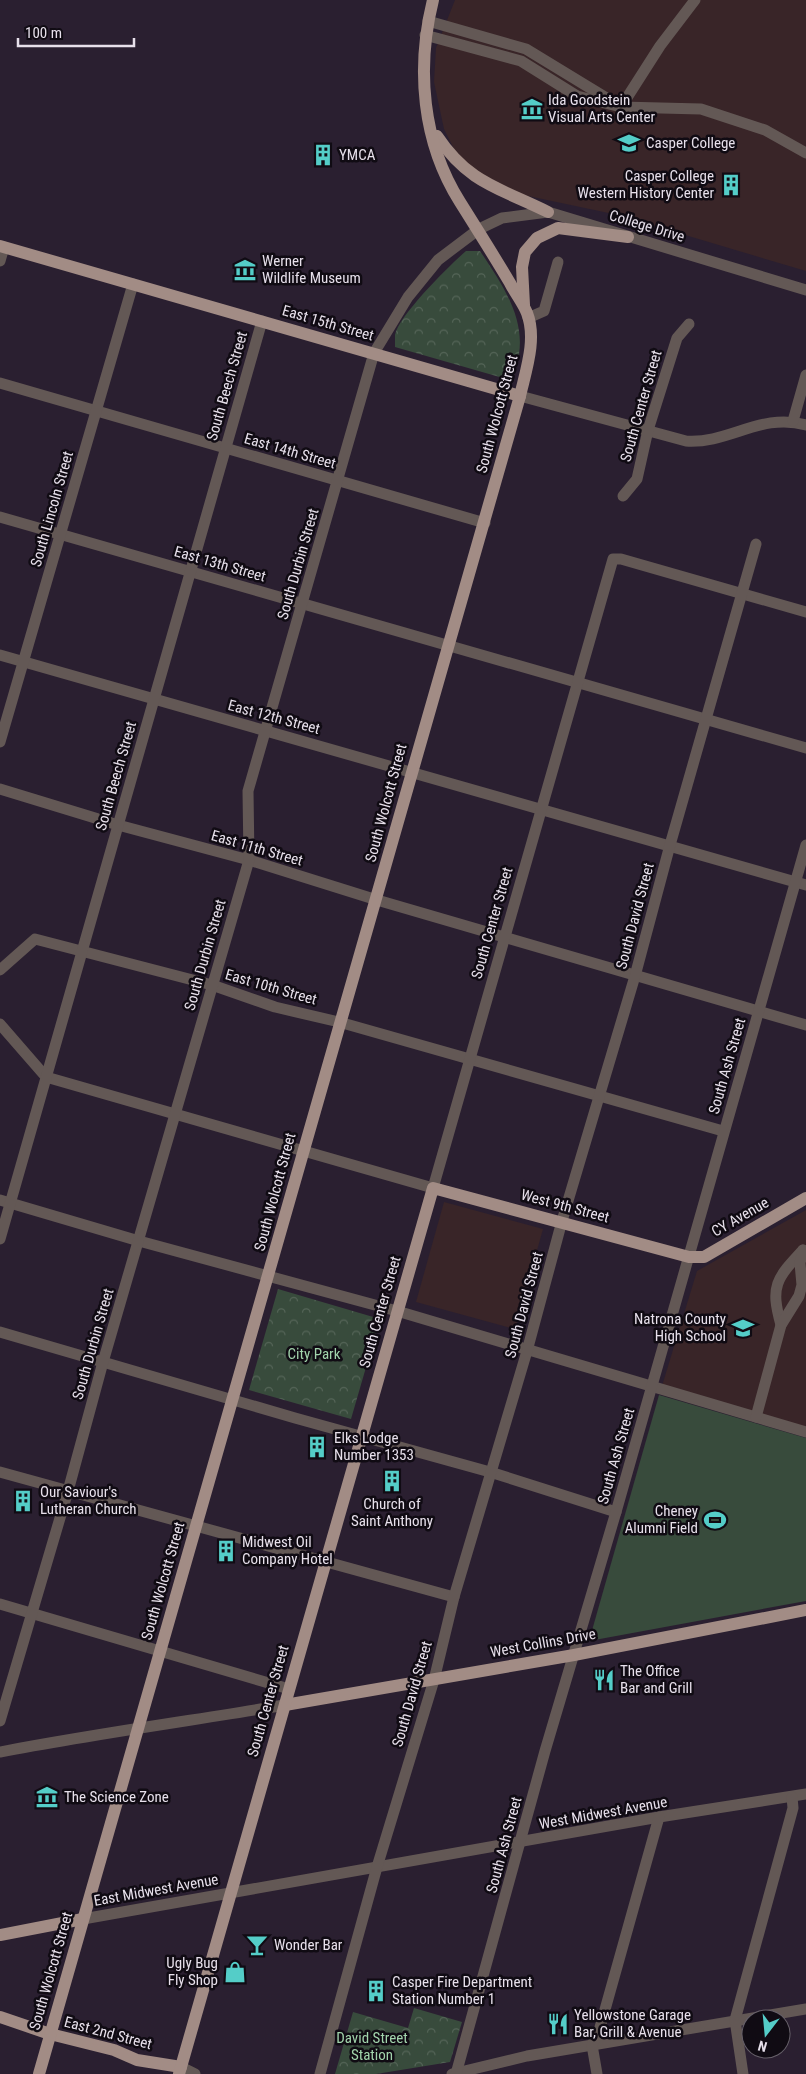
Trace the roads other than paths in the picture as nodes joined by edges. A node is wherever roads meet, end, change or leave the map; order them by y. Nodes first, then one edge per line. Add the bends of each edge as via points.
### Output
1 (434, 0) edge
2 (695, 0) edge
3 (428, 21) junction
4 (425, 35) junction
5 (620, 107) junction
6 (430, 125) junction
7 (806, 153) edge
8 (548, 212) junction
9 (479, 229) junction
10 (628, 237) junction
11 (2, 247) edge
12 (0, 261) edge
13 (558, 262) dead end
14 (133, 284) junction
15 (806, 290) edge
16 (526, 312) junction
17 (262, 321) junction
18 (689, 324) dead end
19 (374, 353) junction
20 (806, 375) edge
21 (0, 383) edge
22 (520, 396) junction
23 (96, 411) junction
24 (793, 421) junction
25 (806, 425) edge
26 (648, 430) junction
27 (225, 448) junction
28 (337, 480) junction
29 (623, 496) dead end
30 (0, 517) edge
31 (485, 523) junction
32 (60, 534) junction
33 (756, 544) dead end
34 (190, 571) junction
35 (741, 594) junction
36 (302, 604) junction
37 (806, 612) edge
38 (447, 646) junction
39 (0, 655) edge
40 (23, 662) junction
41 (577, 682) junction
42 (154, 700) junction
43 (706, 720) junction
44 (266, 730) junction
45 (0, 742) edge
46 (806, 748) edge
47 (411, 771) junction
48 (0, 789) edge
49 (540, 809) junction
50 (118, 825) junction
51 (670, 845) junction
52 (806, 845) edge
53 (249, 860) junction
54 (800, 883) edge
55 (377, 900) junction
56 (506, 937) junction
57 (82, 952) junction
58 (0, 970) edge
59 (635, 976) junction
60 (212, 985) junction
61 (758, 1011) junction
62 (340, 1022) junction
63 (0, 1024) edge
64 (806, 1025) edge
65 (469, 1059) junction
66 (46, 1077) junction
67 (598, 1096) junction
68 (177, 1114) junction
69 (723, 1131) junction
70 (304, 1152) junction
71 (433, 1188) junction
72 (806, 1198) edge
73 (5, 1201) edge
74 (562, 1221) junction
75 (0, 1239) edge
76 (139, 1241) junction
77 (804, 1248) edge
78 (689, 1257) junction
79 (269, 1277) junction
80 (397, 1311) junction
81 (781, 1325) junction
82 (0, 1332) edge
83 (528, 1351) junction
84 (104, 1362) junction
85 (651, 1387) junction
86 (231, 1400) junction
87 (756, 1417) junction
88 (806, 1432) edge
89 (360, 1436) junction
90 (0, 1472) edge
91 (490, 1472) junction
92 (68, 1491) junction
93 (616, 1512) junction
94 (196, 1525) junction
95 (326, 1561) junction
96 (454, 1597) junction
97 (0, 1604) edge
98 (806, 1610) edge
99 (31, 1613) junction
100 (160, 1650) junction
101 (574, 1655) junction
102 (434, 1680) junction
103 (289, 1689) junction
104 (285, 1705) junction
105 (0, 1721) edge
106 (136, 1730) junction
107 (0, 1752) edge
108 (806, 1794) edge
109 (792, 1798) junction
110 (659, 1817) junction
111 (520, 1843) junction
112 (377, 1867) junction
113 (229, 1894) junction
114 (83, 1919) junction
115 (0, 1935) edge
116 (806, 2008) edge
117 (0, 2017) edge
118 (735, 2020) junction
119 (50, 2034) junction
120 (592, 2045) junction
121 (180, 2071) edge
122 (39, 2074) edge
123 (195, 2074) edge
124 (320, 2074) edge
125 (455, 2074) edge
126 (597, 2074) edge
127 (743, 2074) edge

1 - 3 main road, South Wolcott Street
2 - 5 street
3 - 4 main road, South Wolcott Street
3 - 5 street via 526,49
4 - 5 street via 521,61 577,96
4 - 6 main road, South Wolcott Street via 422,76
5 - 7 street via 701,110 765,130
6 - 8 main road via 447,150 471,174 491,187
6 - 9 main road, South Wolcott Street via 442,167
8 - 9 street, College Drive via 502,218
8 - 10 street, College Drive
9 - 16 main road, South Wolcott Street
9 - 19 street, South Durbin Street via 438,260 408,297
10 - 15 street, College Drive
10 - 16 main road via 558,228 537,238 525,252 522,267
11 - 12 street
11 - 14 main road, East 15th Street
13 - 16 street via 544,311
14 - 17 main road, East 15th Street
14 - 23 street, South Lincoln Street
16 - 22 main road, South Wolcott Street via 530,353
17 - 19 main road, East 15th Street
17 - 27 street, South Beech Street
18 - 26 street, South Center Street via 677,338
19 - 22 main road, East 15th Street
19 - 28 street, South Durbin Street
20 - 24 street
21 - 23 street, East 14th Street
22 - 26 street, East 15th Street
22 - 31 main road, South Wolcott Street
23 - 27 street, East 14th Street
23 - 32 street, South Lincoln Street
24 - 25 street
24 - 26 street, East 15th Street via 752,425 706,441 686,441
26 - 29 street, South Center Street via 637,480
27 - 28 street, East 14th Street
27 - 34 street, South Beech Street
28 - 31 street, East 14th Street
28 - 36 street, South Durbin Street
30 - 32 street, East 13th Street
31 - 38 main road, South Wolcott Street
32 - 34 street, East 13th Street
32 - 40 street, South Lincoln Street
33 - 35 street, South David Street
34 - 36 street, East 13th Street
34 - 42 street, South Beech Street
35 - 37 street
35 - 41 street, South Center Street via 613,559
35 - 43 street, South David Street
36 - 38 street, East 13th Street
36 - 44 street, South Durbin Street
38 - 41 street, East 13th Street
38 - 47 main road, South Wolcott Street
39 - 40 street, East 12th Street
40 - 42 street, East 12th Street
40 - 45 street, South Lincoln Street
41 - 43 street, East 13th Street
41 - 49 street, South Center Street
42 - 44 street, East 12th Street
42 - 50 street, South Beech Street
43 - 46 street, East 13th Street
43 - 51 street, South David Street
44 - 47 street, East 12th Street
44 - 53 street, South Durbin Street via 248,791
47 - 49 street, East 12th Street
47 - 55 main road, South Wolcott Street
48 - 50 street, East 11th Street
49 - 51 street, East 12th Street
49 - 56 street, South Center Street
50 - 53 street, East 11th Street
50 - 57 street, South Beech Street
51 - 54 street, East 12th Street
51 - 59 street, South David Street
52 - 54 street, South Ash Street
53 - 55 street, East 11th Street
53 - 60 street, South Durbin Street
54 - 61 street, South Ash Street
55 - 56 street, East 11th Street
55 - 62 main road, South Wolcott Street
56 - 59 street, East 11th Street
56 - 65 street, South Center Street
57 - 58 street, East 10th Street via 35,939
57 - 60 street, East 10th Street
57 - 66 street, South Beech Street
59 - 61 street, East 11th Street
59 - 67 street, South David Street
60 - 62 street, East 10th Street via 275,1007
60 - 68 street, South Durbin Street
61 - 64 street, East 11th Street
61 - 69 street, South Ash Street
62 - 65 street, East 10th Street
62 - 70 main road, South Wolcott Street
63 - 66 street
65 - 67 street, East 10th Street
65 - 71 street, South Center Street
66 - 68 street
66 - 73 street, South Beech Street
67 - 69 street, East 10th Street
67 - 74 street, South David Street
68 - 70 street
68 - 76 street, South Durbin Street
69 - 78 street, South Ash Street
70 - 71 street
70 - 79 main road, South Wolcott Street
71 - 74 main road, West 9th Street
71 - 80 main road, South Center Street
72 - 78 main road, CY Avenue via 704,1257
73 - 75 street, South Beech Street
73 - 76 street
74 - 78 main road, West 9th Street
74 - 83 street, South David Street
76 - 79 street
76 - 84 street, South Durbin Street
77 - 81 street via 799,1296
77 - 81 street via 779,1280 775,1302
78 - 85 street, South Ash Street
79 - 80 street
79 - 86 main road, South Wolcott Street
80 - 83 street
80 - 89 main road, South Center Street
81 - 87 street
82 - 84 street
83 - 85 street
83 - 91 street, South David Street
84 - 86 street
84 - 92 street, South Durbin Street
85 - 87 street
85 - 93 street, South Ash Street
86 - 89 street
86 - 94 main road, South Wolcott Street
87 - 88 street
89 - 91 street
89 - 95 main road, South Center Street
90 - 92 street
91 - 93 street
91 - 96 street, South David Street
92 - 94 street
92 - 99 street, South Durbin Street
93 - 101 street, South Ash Street
94 - 95 street
94 - 100 main road, South Wolcott Street
95 - 96 street
95 - 103 main road, South Center Street
96 - 102 street, South David Street
97 - 99 street
98 - 101 main road, West Collins Drive
99 - 100 street
99 - 105 street, South Durbin Street
100 - 103 street
100 - 106 main road, South Wolcott Street
101 - 102 main road, West Collins Drive
101 - 111 street, South Ash Street
102 - 104 main road, West Collins Drive
102 - 112 street, South David Street
103 - 104 main road, South Center Street
104 - 106 street
104 - 113 main road, South Center Street
106 - 107 street
106 - 114 main road, South Wolcott Street
108 - 109 street, West Midwest Avenue
109 - 110 street, West Midwest Avenue
109 - 118 street via 793,1808
110 - 111 street, West Midwest Avenue
110 - 120 street via 599,2031
111 - 112 street, West Midwest Avenue
111 - 125 street, South Ash Street
112 - 113 street, West Midwest Avenue
112 - 124 street, South David Street
113 - 114 street, East Midwest Avenue
113 - 121 main road, South Center Street
114 - 115 main road, East Midwest Avenue
114 - 119 main road, South Wolcott Street
116 - 118 street
117 - 119 main road, East 2nd Street
118 - 120 street
118 - 127 street
119 - 121 main road, East 2nd Street
119 - 122 main road, South Wolcott Street
120 - 125 street via 527,2056
120 - 126 street
121 - 123 street

